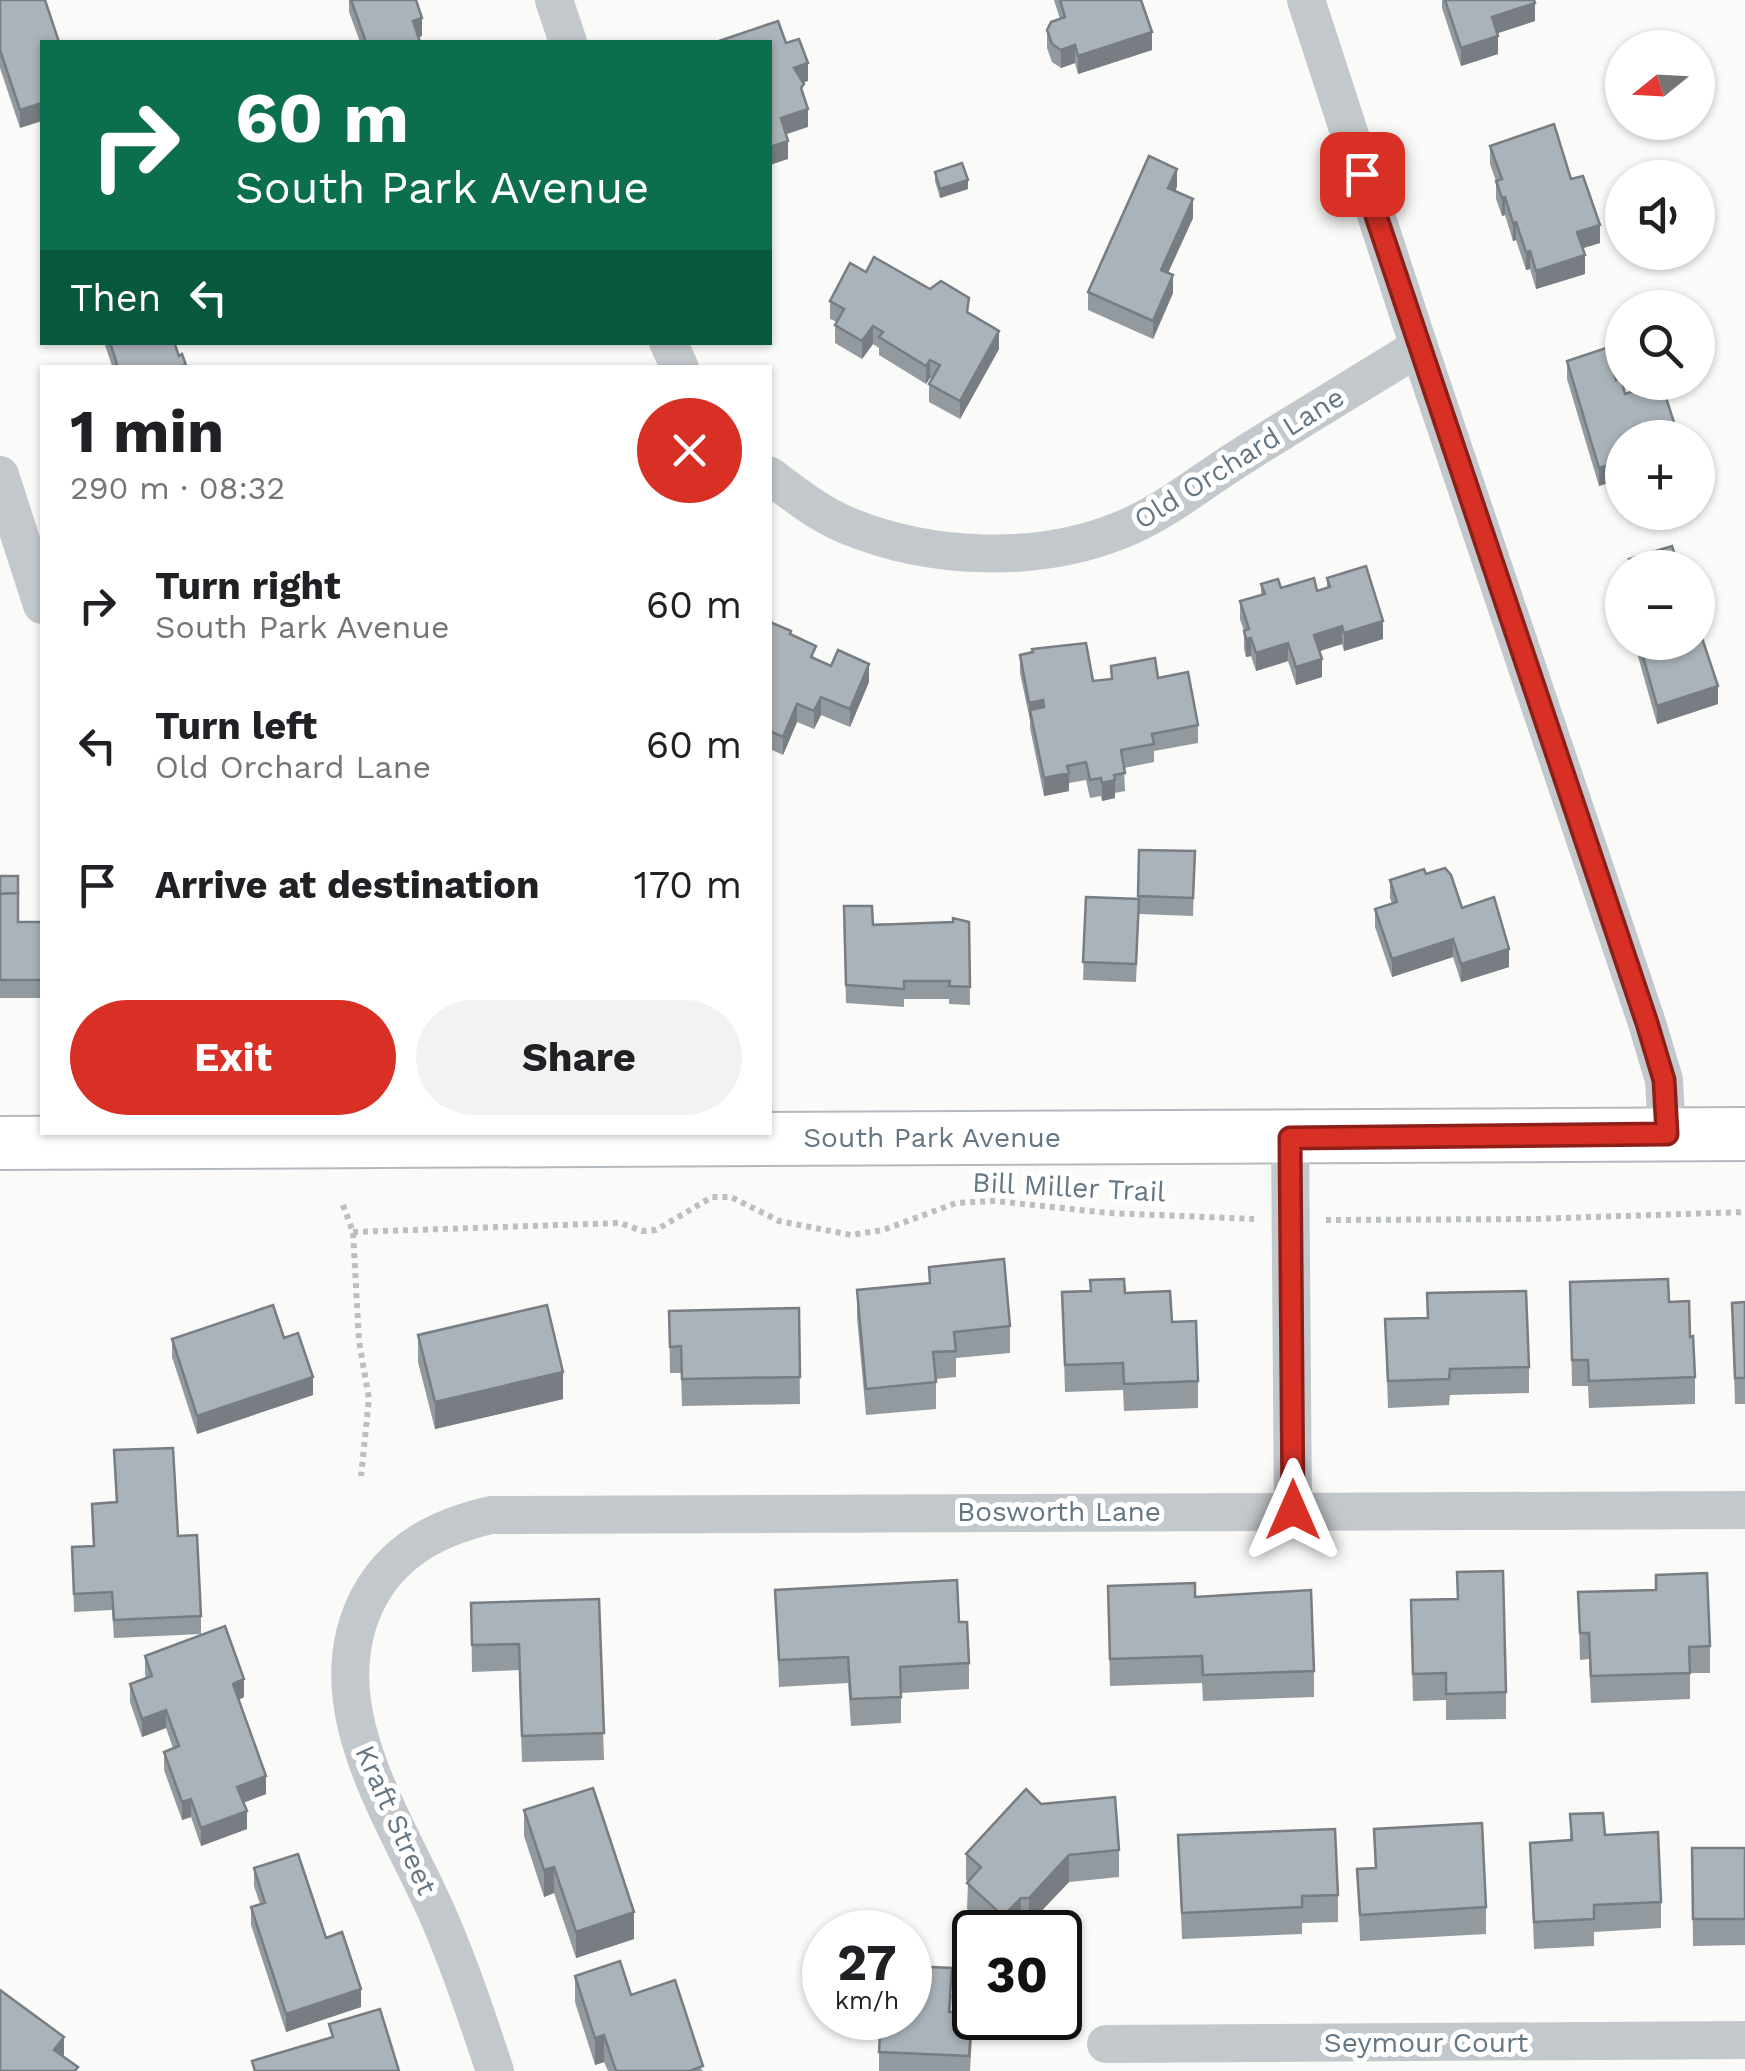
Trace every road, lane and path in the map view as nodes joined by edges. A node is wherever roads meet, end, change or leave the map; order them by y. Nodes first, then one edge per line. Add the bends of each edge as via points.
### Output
1 (554, 0) edge
2 (1306, 0) edge
3 (567, 40) edge
4 (1419, 347) junction
5 (0, 475) edge
6 (772, 478) edge
7 (40, 600) edge
8 (1667, 1134) junction
9 (1745, 1134) edge
10 (208, 1138) edge
11 (1290, 1138) junction
12 (0, 1143) edge
13 (343, 1205) dead end
14 (1745, 1212) edge
15 (1291, 1220) junction
16 (353, 1232) junction
17 (361, 1476) dead end
18 (1293, 1510) junction
19 (1745, 1510) edge
20 (388, 1568) joint
21 (1745, 2040) edge
22 (1106, 2044) dead end
23 (495, 2071) edge

1 - 3 street
2 - 4 street
4 - 6 street, Old Orchard Lane via 1154,515 1082,542 994,554 912,544 846,524
4 - 8 street via 1647,1023 1664,1080
5 - 7 street
8 - 9 main road, South Park Avenue
8 - 11 main road, South Park Avenue
10 - 11 main road, South Park Avenue
10 - 12 main road, South Park Avenue
11 - 15 street
13 - 16 path
14 - 15 path, Bill Miller Trail
15 - 16 path, Bill Miller Trail via 996,1201 956,1203 883,1230 852,1234 780,1221 731,1197 712,1197 656,1230 620,1222
15 - 18 street
16 - 17 path via 369,1399
18 - 19 street, Bosworth Lane
18 - 20 street, Bosworth Lane via 491,1515 434,1533
20 - 23 street, Kraft Street via 358,1619 348,1694 385,1804 446,1934
21 - 22 street, Seymour Court

